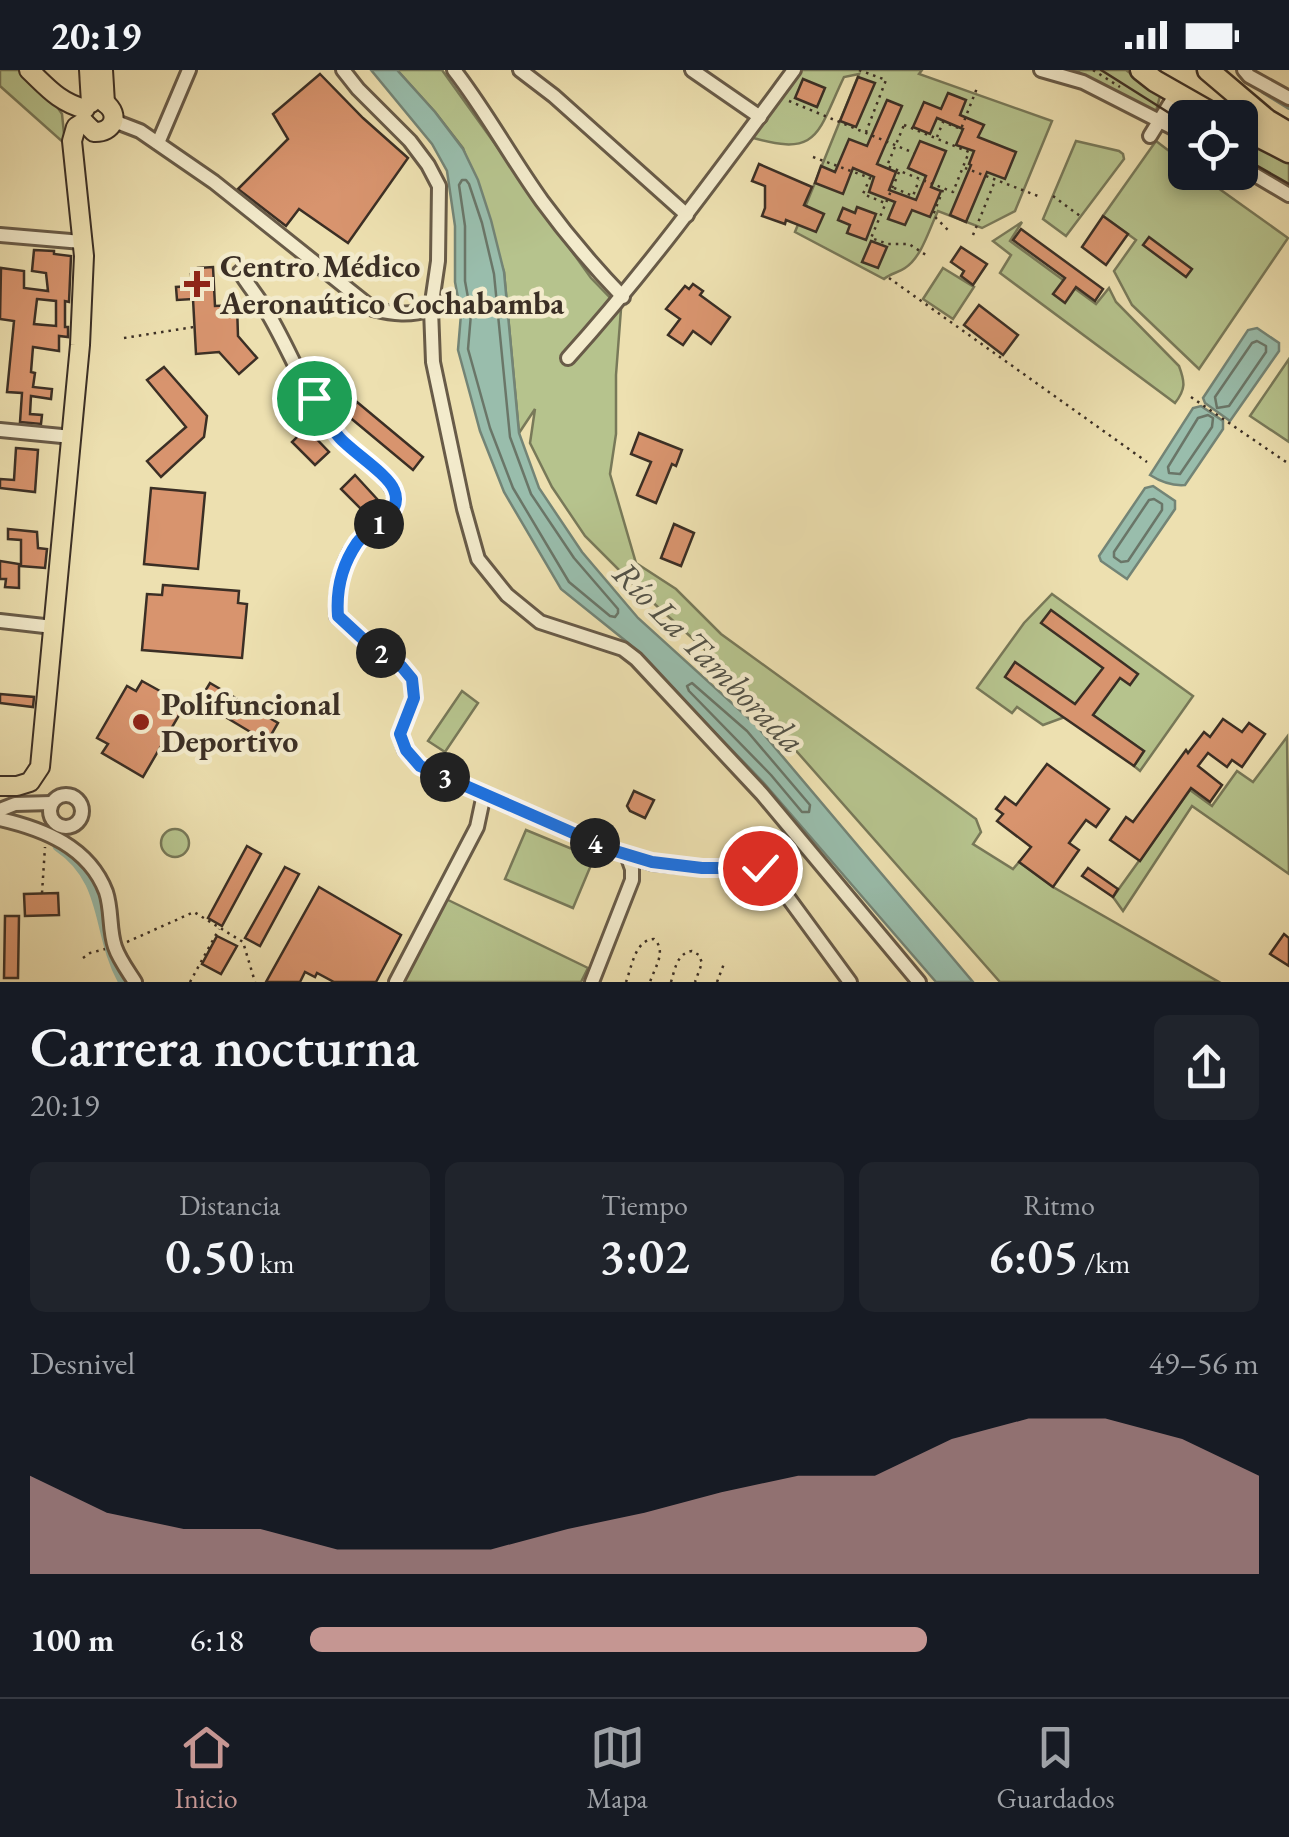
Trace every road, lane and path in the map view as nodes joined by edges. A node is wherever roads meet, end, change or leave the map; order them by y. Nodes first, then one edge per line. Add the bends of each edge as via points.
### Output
1 (29, 70) edge
2 (90, 70) edge
3 (104, 70) edge
4 (189, 70) edge
5 (343, 70) edge
6 (454, 70) edge
7 (520, 70) edge
8 (692, 70) edge
9 (794, 70) edge
10 (859, 70) edge
11 (1041, 70) edge
12 (1092, 70) edge
13 (1200, 70) edge
14 (1208, 70) edge
15 (1244, 70) edge
16 (1149, 74) edge
17 (977, 88) dead end
18 (1176, 94) junction
19 (1289, 98) edge
20 (1187, 100) edge
21 (788, 101) dead end
22 (1120, 101) junction
23 (91, 109) junction
24 (760, 116) junction
25 (1159, 120) junction
26 (114, 121) junction
27 (1168, 125) edge
28 (866, 133) junction
29 (1289, 133) edge
30 (1150, 136) dead end
31 (1258, 137) edge
32 (936, 139) junction
33 (158, 143) junction
34 (896, 145) junction
35 (1289, 152) edge
36 (914, 153) dead end
37 (813, 158) dead end
38 (963, 167) junction
39 (900, 171) junction
40 (1258, 176) edge
41 (920, 179) junction
42 (995, 180) junction
43 (893, 187) junction
44 (944, 189) junction
45 (1289, 194) edge
46 (1038, 196) dead end
47 (1053, 196) dead end
48 (886, 203) junction
49 (687, 215) junction
50 (1080, 216) dead end
51 (951, 233) dead end
52 (0, 235) edge
53 (973, 235) dead end
54 (82, 242) junction
55 (929, 256) dead end
56 (240, 272) dead end
57 (889, 278) dead end
58 (623, 296) junction
59 (431, 309) junction
60 (194, 327) dead end
61 (124, 338) dead end
62 (568, 358) dead end
63 (1192, 398) dead end
64 (0, 430) edge
65 (72, 437) junction
66 (1146, 462) dead end
67 (1289, 464) edge
68 (0, 622) edge
69 (53, 627) junction
70 (0, 786) edge
71 (484, 794) junction
72 (52, 803) dead end
73 (0, 810) edge
74 (0, 819) edge
75 (46, 842) dead end
76 (628, 855) junction
77 (42, 893) dead end
78 (220, 928) junction
79 (109, 948) junction
80 (83, 958) dead end
81 (724, 960) dead end
82 (134, 982) edge
83 (190, 982) edge
84 (255, 982) edge
85 (396, 982) edge
86 (592, 982) edge
87 (626, 982) edge
88 (650, 982) edge
89 (671, 982) edge
90 (694, 982) edge
91 (716, 982) edge
92 (850, 982) edge
93 (919, 982) edge

1 - 23 main road via 63,101
2 - 23 main road
3 - 23 main road
4 - 33 street
5 - 59 street via 410,142 439,186
6 - 58 street via 540,199
7 - 49 street
8 - 24 street
9 - 24 street
10 - 28 path via 886,80
11 - 22 street
12 - 22 path via 1126,90
13 - 18 highway via 1190,90
14 - 29 highway
15 - 19 street
16 - 18 highway
17 - 32 path via 961,129 943,122
18 - 20 highway
18 - 25 street
21 - 28 path
22 - 25 street
23 - 26 main road via 112,108
23 - 26 main road via 90,130 107,130
23 - 54 main road via 72,141
24 - 49 street
25 - 27 street
25 - 30 street
26 - 33 street
28 - 34 path
31 - 35 highway
32 - 34 path via 904,126
32 - 38 path via 969,152
33 - 59 street via 373,309
34 - 36 path
34 - 39 path via 887,166
37 - 48 path via 870,178 863,194
38 - 42 path
38 - 44 path via 952,192
39 - 41 path
39 - 43 path
40 - 45 street
41 - 43 path via 913,196
41 - 44 path
42 - 46 path
42 - 53 path
43 - 48 path
44 - 51 path via 933,215
47 - 50 path
48 - 55 path via 871,238 908,244
49 - 58 street
52 - 54 street
54 - 65 main road
56 - 71 street via 338,436 396,492 396,504 359,540 344,569 338,616 412,679 414,698 400,734 406,750 420,766
57 - 66 path
58 - 62 street
59 - 93 street via 433,362 478,559 540,622 636,659 762,794
60 - 61 path
63 - 67 path
64 - 65 street
65 - 69 main road
68 - 69 street
69 - 70 main road via 40,767 30,782
71 - 76 street
71 - 85 street via 477,827
72 - 73 street
74 - 79 street via 50,834 94,868 107,895
75 - 77 path
76 - 86 street via 632,880
76 - 92 street via 702,868 760,868
78 - 79 path via 194,912
78 - 83 path
78 - 84 path via 243,942
79 - 80 path
79 - 82 street
81 - 91 path
87 - 88 path via 640,942 654,938 662,950
89 - 90 path via 680,956 692,950 702,962

